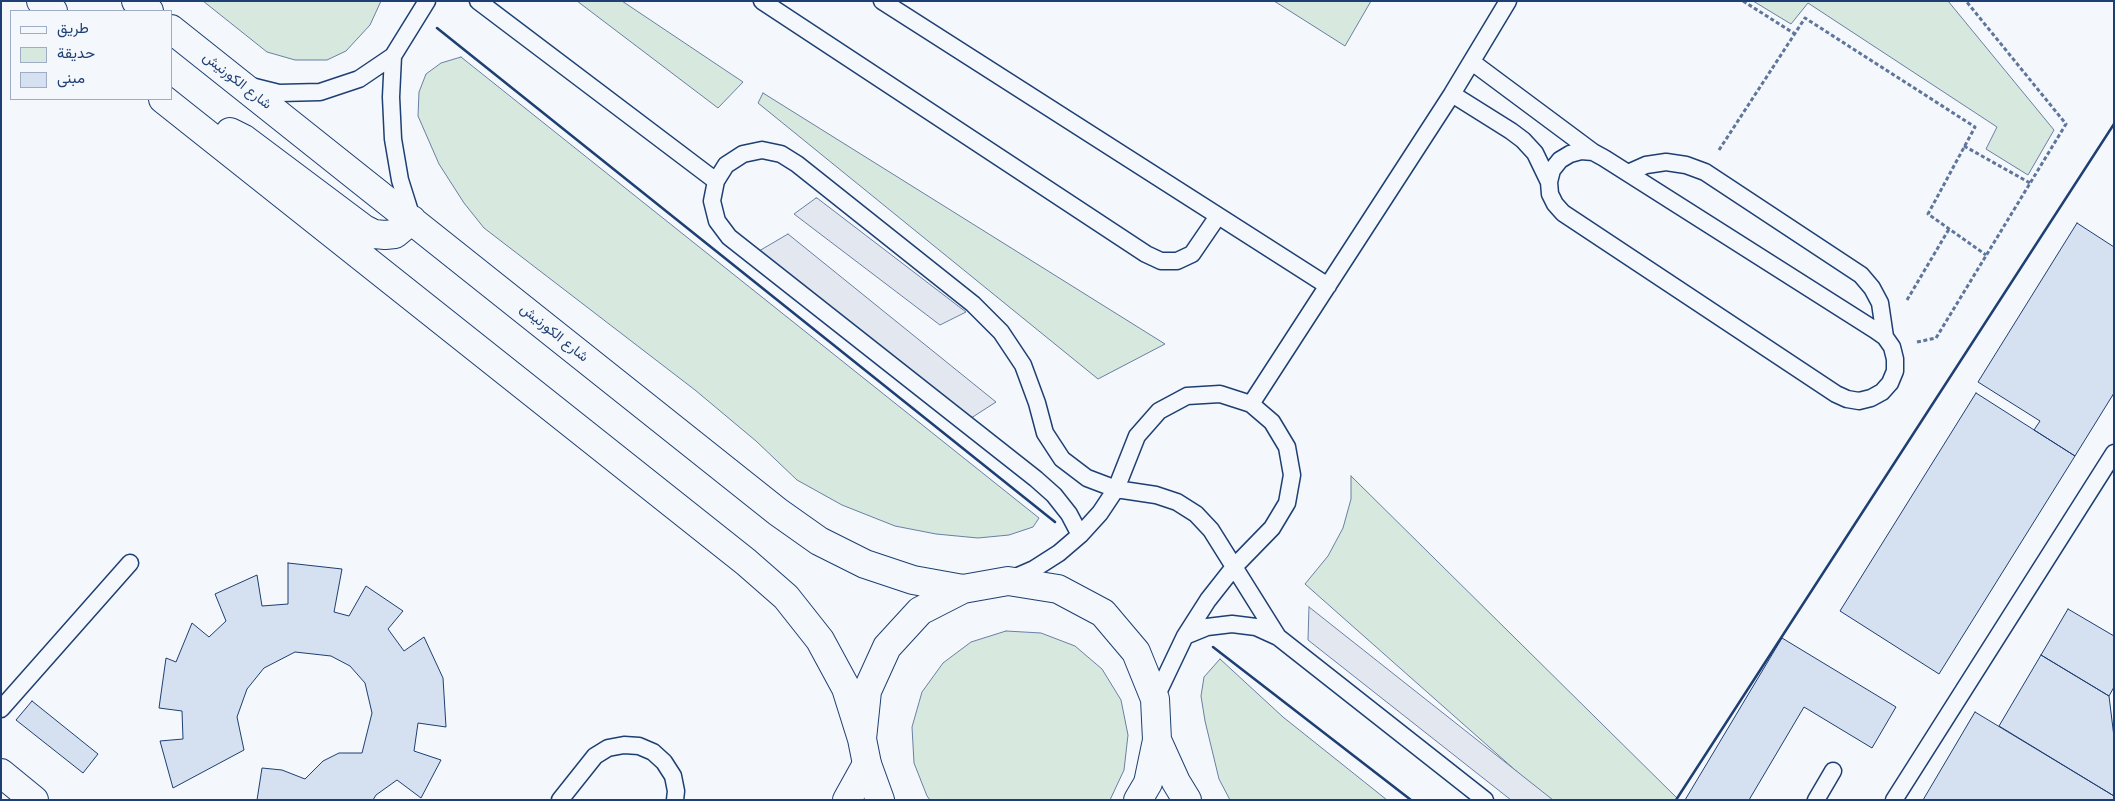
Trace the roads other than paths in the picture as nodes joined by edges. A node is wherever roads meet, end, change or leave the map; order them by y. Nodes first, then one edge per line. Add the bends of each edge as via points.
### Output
1 (41, 1) edge
2 (136, 1) edge
3 (427, 1) edge
4 (478, 1) edge
5 (762, 1) edge
6 (882, 1) edge
7 (1508, 1) edge
8 (52, 10) edge
9 (148, 10) edge
10 (172, 30) edge
11 (393, 56) junction
12 (1472, 62) junction
13 (239, 82) junction
14 (1452, 94) junction
15 (167, 101) edge
16 (1593, 152) junction
17 (1628, 173) junction
18 (716, 181) junction
19 (1549, 182) junction
20 (1218, 216) junction
21 (412, 220) junction
22 (1328, 286) junction
23 (1888, 342) junction
24 (1251, 404) junction
25 (2114, 453) edge
26 (1116, 489) junction
27 (1080, 535) junction
28 (130, 563) dead end
29 (1234, 567) junction
30 (1008, 581) junction
31 (963, 589) junction
32 (1186, 636) junction
33 (1278, 637) junction
34 (1155, 699) junction
35 (1, 709) edge
36 (1157, 740) junction
37 (865, 752) junction
38 (1833, 771) dead end
39 (1, 773) edge
40 (34, 800) edge
41 (560, 800) edge
42 (675, 800) edge
43 (847, 800) edge
44 (880, 800) edge
45 (1138, 800) edge
46 (1187, 800) edge
47 (1485, 800) edge
48 (1816, 800) edge
49 (1894, 800) edge

1 - 8 main road
2 - 9 main road
3 - 11 lane
4 - 18 lane
5 - 20 lane via 1146,254 1161,261 1177,261 1192,254
6 - 20 lane
7 - 12 lane
10 - 13 main road, شارع الكورنيش
11 - 13 lane via 359,79 320,92 279,93
11 - 21 lane via 393,139 400,180
12 - 14 lane
12 - 16 lane
13 - 21 main road, شارع الكورنيش
14 - 19 lane via 1523,140 1535,153
14 - 22 lane
15 - 21 main road via 244,139 374,234 395,234
15 - 37 main road via 738,555 786,597 820,640 846,688
16 - 17 lane
16 - 19 lane via 1581,151 1560,160 1552,170
17 - 23 lane
17 - 23 lane via 1646,165 1666,162 1705,172 1848,264 1872,288 1880,303
18 - 26 lane via 726,165 743,154 762,150 781,154 797,164 973,304 1001,332 1023,365 1045,432 1062,459 1087,478
18 - 27 lane via 712,201 717,221 729,237 1036,479 1069,514
19 - 23 lane via 1550,194 1563,213 1836,394 1859,401 1882,392 1895,371 1895,359
20 - 22 lane
21 - 31 main road, شارع الكورنيش via 778,512 819,541 865,564 913,580
22 - 24 lane
24 - 26 lane via 1220,394 1187,396 1158,411 1137,436
24 - 29 lane via 1272,422 1287,447 1292,475 1286,503 1272,528
25 - 49 lane
26 - 27 lane
26 - 29 lane via 1156,495 1177,502 1196,514 1211,530
27 - 30 lane via 1034,569
28 - 35 lane
29 - 32 lane
29 - 33 lane
30 - 31 main road
30 - 34 main road via 1058,589 1103,613 1136,652
31 - 37 main road via 920,611 887,647 867,691
32 - 33 lane via 1208,627 1232,624 1256,627
32 - 34 lane
33 - 47 lane
34 - 36 main road
36 - 45 main road via 1148,783
36 - 46 main road
37 - 43 main road
37 - 44 main road
38 - 48 lane
39 - 40 main road
41 - 42 lane via 595,756 624,744 653,752 664,762 672,776

